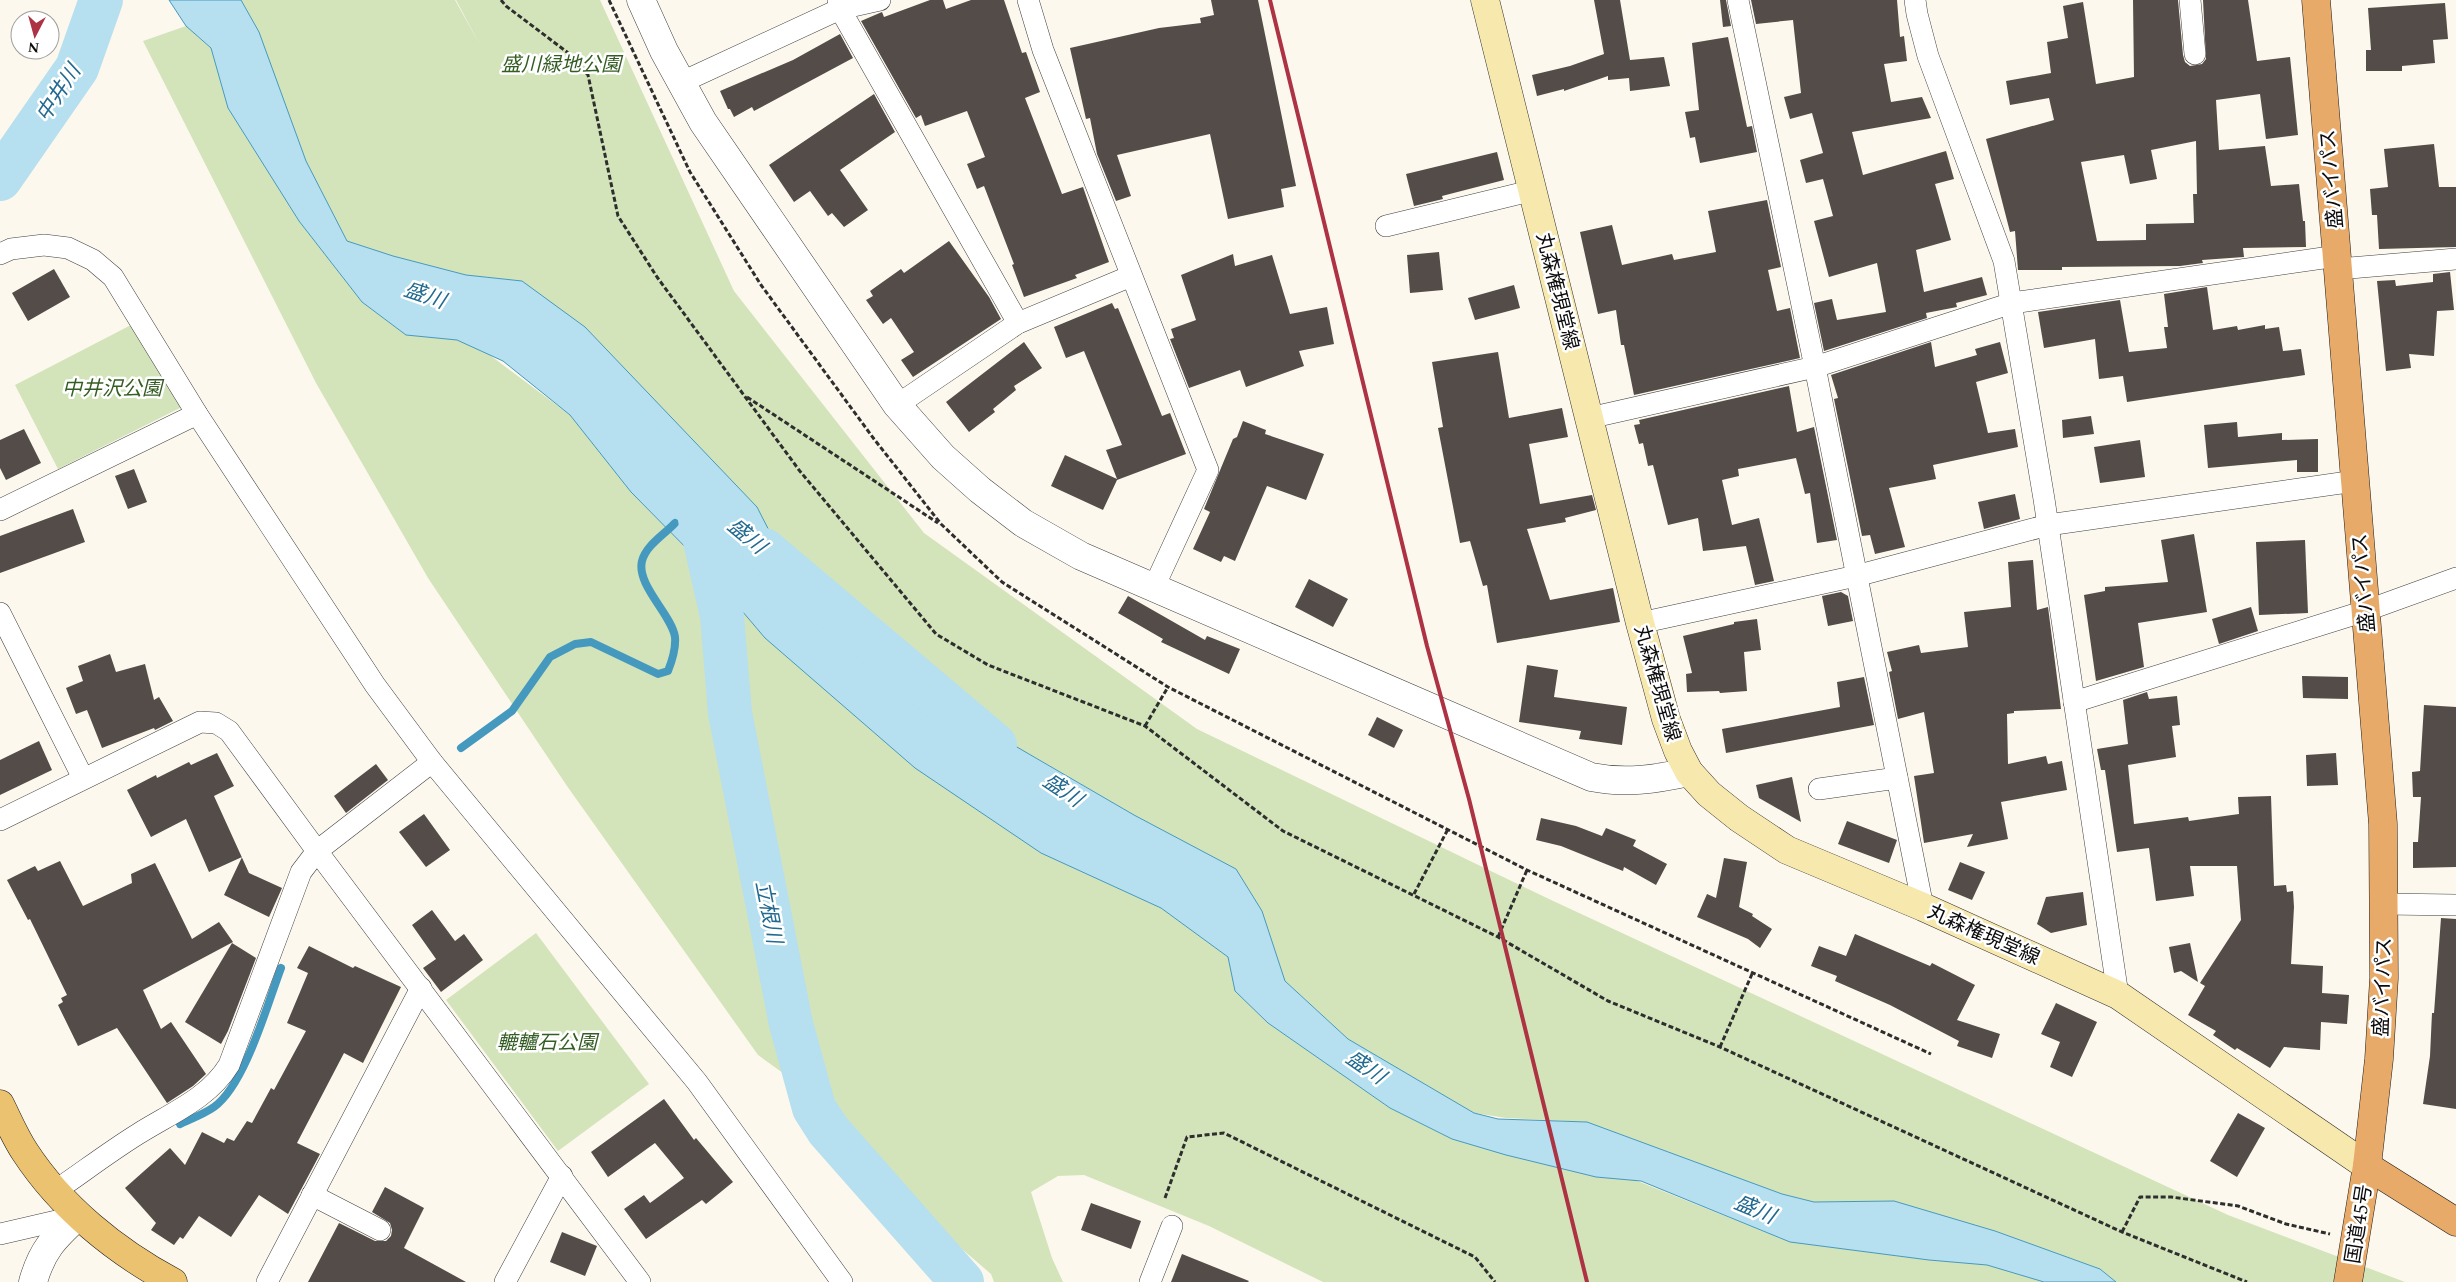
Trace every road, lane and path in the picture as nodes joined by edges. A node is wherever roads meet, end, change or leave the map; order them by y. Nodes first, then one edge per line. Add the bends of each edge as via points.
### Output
1 (501, 0) edge
2 (641, 0) edge
3 (880, 0) edge
4 (1028, 0) edge
5 (1485, 0) edge
6 (1738, 0) edge
7 (1915, 0) edge
8 (2190, 0) edge
9 (2316, 0) edge
10 (839, 4) edge
11 (2195, 54) dead end
12 (680, 83) junction
13 (1534, 190) junction
14 (1386, 226) dead end
15 (0, 254) edge
16 (2456, 259) edge
17 (2338, 262) junction
18 (1130, 276) junction
19 (2012, 303) junction
20 (1018, 323) junction
21 (1815, 367) junction
22 (744, 396) junction
23 (897, 405) junction
24 (197, 414) junction
25 (1589, 418) junction
26 (2355, 481) junction
27 (0, 510) edge
28 (941, 524) dead end
29 (2048, 525) junction
30 (1856, 576) junction
31 (2456, 578) edge
32 (1154, 587) junction
33 (2365, 611) junction
34 (0, 613) edge
35 (1640, 623) junction
36 (1168, 686) dead end
37 (2074, 702) junction
38 (1145, 726) junction
39 (432, 762) junction
40 (1689, 772) junction
41 (83, 778) junction
42 (1897, 778) junction
43 (1819, 789) dead end
44 (0, 820) edge
45 (1448, 829) dead end
46 (317, 851) junction
47 (1527, 870) dead end
48 (1414, 894) junction
49 (2385, 904) junction
50 (2456, 905) edge
51 (1923, 907) junction
52 (1498, 936) junction
53 (1752, 974) dead end
54 (421, 988) junction
55 (2118, 995) junction
56 (1720, 1047) junction
57 (0, 1104) edge
58 (2368, 1166) junction
59 (562, 1176) junction
60 (55, 1191) junction
61 (312, 1195) junction
62 (1165, 1198) dead end
63 (78, 1216) junction
64 (2456, 1222) edge
65 (1172, 1226) dead end
66 (380, 1230) dead end
67 (2122, 1232) junction
68 (0, 1234) edge
69 (2352, 1262) edge
70 (33, 1282) edge
71 (173, 1282) edge
72 (267, 1282) edge
73 (505, 1282) edge
74 (640, 1282) edge
75 (842, 1282) edge
76 (1150, 1282) edge
77 (1495, 1282) edge
78 (2247, 1282) edge

1 - 22 path via 568,52 588,76 618,216 657,277
2 - 12 street
3 - 10 street
4 - 18 street via 1042,50
5 - 13 main road, 丸森権現堂線
6 - 21 street
7 - 19 street via 1928,56 2004,261
8 - 11 street
9 - 17 highway, 盛バイパス
10 - 12 street
10 - 20 street
12 - 23 street via 703,122
13 - 14 street
13 - 25 main road, 丸森権現堂線
15 - 24 street via 11,249 44,245 68,248 93,260 113,277
16 - 17 street
17 - 19 street
17 - 26 highway, 盛バイパス
18 - 20 street
18 - 32 street via 1208,470
19 - 21 street
19 - 29 street
20 - 23 street
21 - 25 street
21 - 30 street
22 - 28 path
22 - 38 path via 799,470 936,634 988,665
23 - 32 street via 943,456 1023,523 1081,556
24 - 27 street
24 - 39 street via 375,685
25 - 35 main road, 丸森権現堂線
26 - 29 street
26 - 33 highway, 盛バイパス
29 - 30 street
29 - 37 street
30 - 35 street
30 - 42 street
31 - 33 street
32 - 40 street via 1591,777 1613,782 1650,781
33 - 37 street
33 - 49 highway, 盛バイパス via 2383,824
34 - 41 street
35 - 40 main road, 丸森権現堂線 via 1666,719
36 - 38 path
37 - 55 street
38 - 48 path via 1283,831
39 - 46 street
39 - 75 street via 697,1082
40 - 51 main road, 丸森権現堂線 via 1709,794 1739,818 1787,850
41 - 44 street
41 - 46 street via 200,722 216,723 228,731
42 - 43 street
42 - 51 street
45 - 48 path
46 - 54 street
46 - 60 street via 301,872 229,1065 219,1081 204,1095 137,1134
47 - 52 path
48 - 52 path
49 - 50 street
49 - 58 highway, 盛バイパス via 2380,1032
51 - 55 main road, 丸森権現堂線
52 - 56 path via 1608,1000
53 - 56 path
54 - 59 street
54 - 61 street
55 - 58 main road, 丸森権現堂線
56 - 67 path
57 - 60 main road via 24,1151
58 - 64 highway
58 - 69 highway, 国道45号
59 - 73 street
59 - 74 street
60 - 63 main road
61 - 66 street
61 - 72 street
62 - 77 path via 1187,1136 1224,1133 1475,1257
63 - 68 street
63 - 70 street via 50,1242 39,1261
63 - 71 main road via 147,1268
65 - 76 street
67 - 69 path via 2140,1197 2170,1197 2238,1206 2286,1224
67 - 78 path

